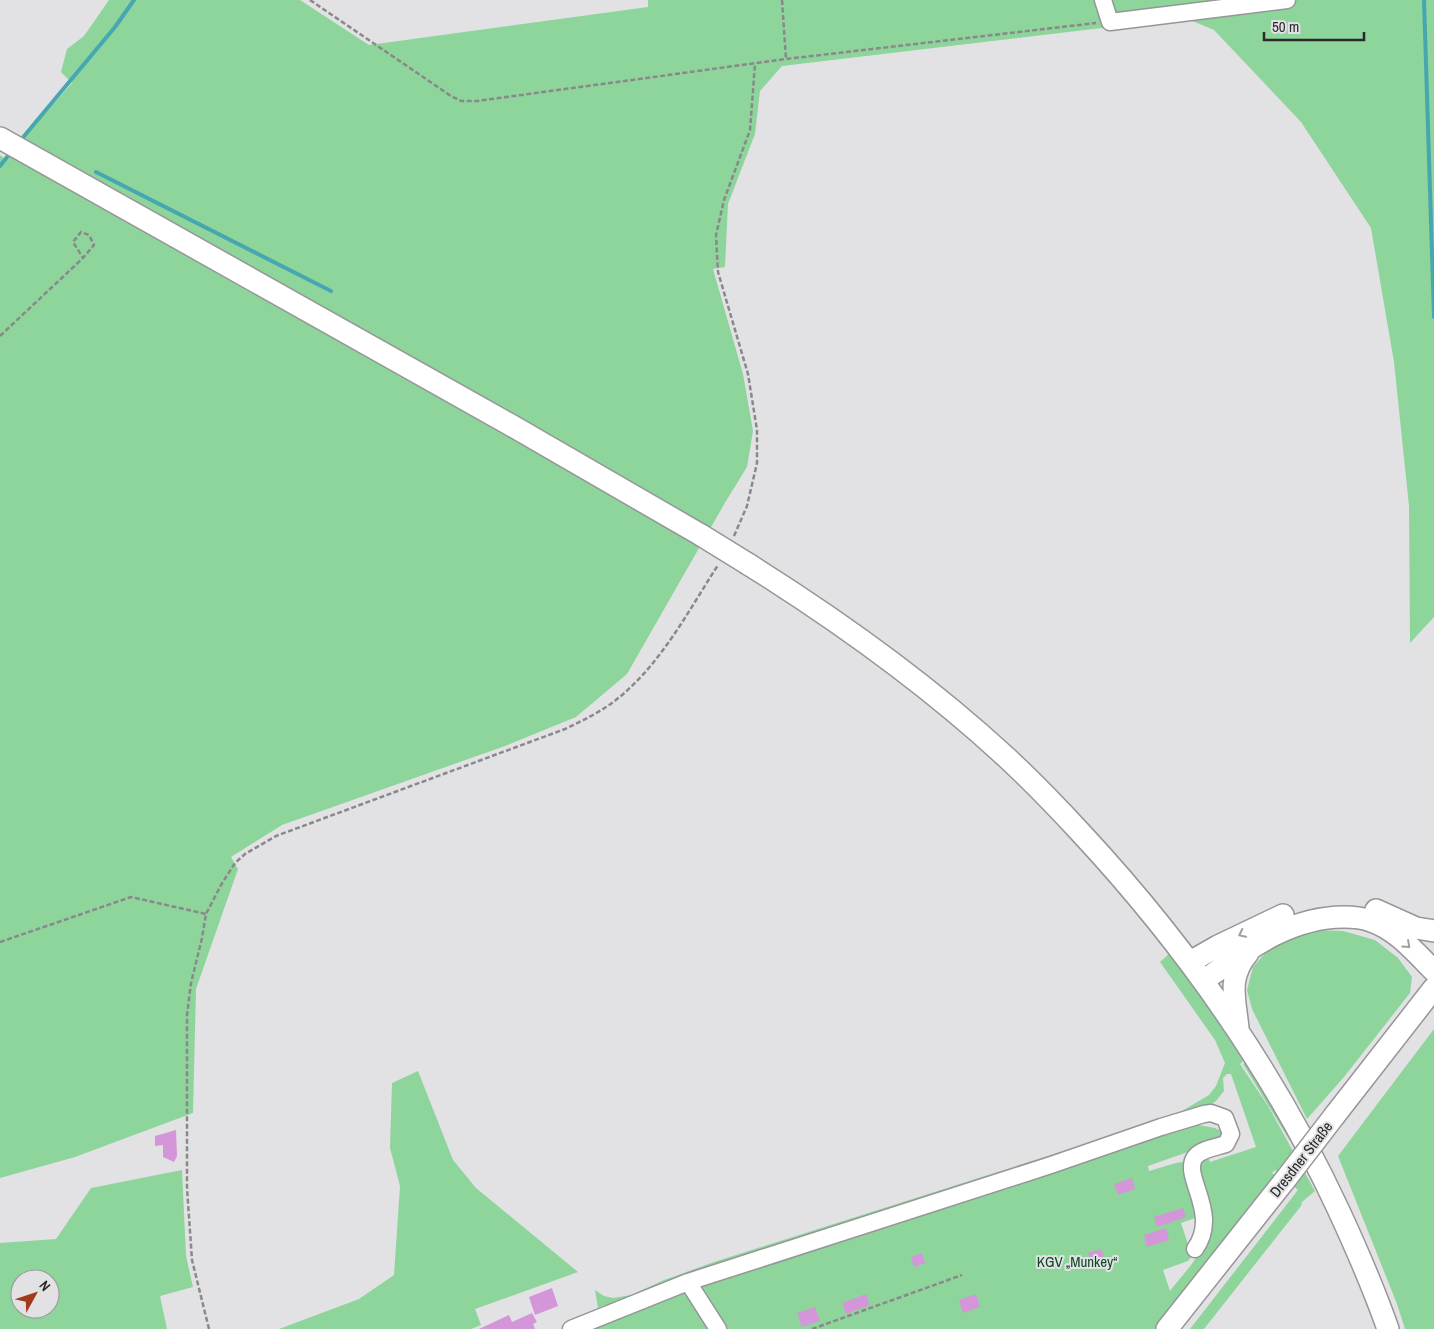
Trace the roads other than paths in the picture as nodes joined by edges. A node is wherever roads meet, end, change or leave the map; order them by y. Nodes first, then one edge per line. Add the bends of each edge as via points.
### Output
1 (1103, 0) edge
2 (1287, 0) edge
3 (0, 138) edge
4 (1425, 929) edge
5 (1434, 945) edge
6 (1253, 946) junction
7 (1190, 962) junction
8 (1434, 971) edge
9 (1203, 981) junction
10 (1434, 988) edge
11 (1238, 1031) junction
12 (1195, 1249) dead end
13 (688, 1282) junction
14 (571, 1329) edge
15 (718, 1329) edge
16 (1167, 1329) edge
17 (1388, 1329) edge

1 - 2 street via 1110,22
3 - 7 main road, bridge via 500,419 701,535 794,593 914,680 1007,758 1115,870
4 - 5 main road
4 -> 7 main road via 1364,904 1320,905 1275,918
6 -> 8 main road via 1300,923 1353,917 1371,921 1394,933
6 - 9 main road
6 - 11 main road via 1240,962 1235,977
7 - 9 main road
9 - 11 main road
10 - 16 main road, Dresdner Straße, bridge
11 - 17 main road via 1291,1115 1320,1170 1356,1247
12 - 13 street via 1203,1235 1204,1221 1202,1202 1192,1174 1194,1158 1199,1153 1226,1144 1231,1134 1225,1118 1212,1114 1194,1116
13 - 14 street
13 - 15 street

